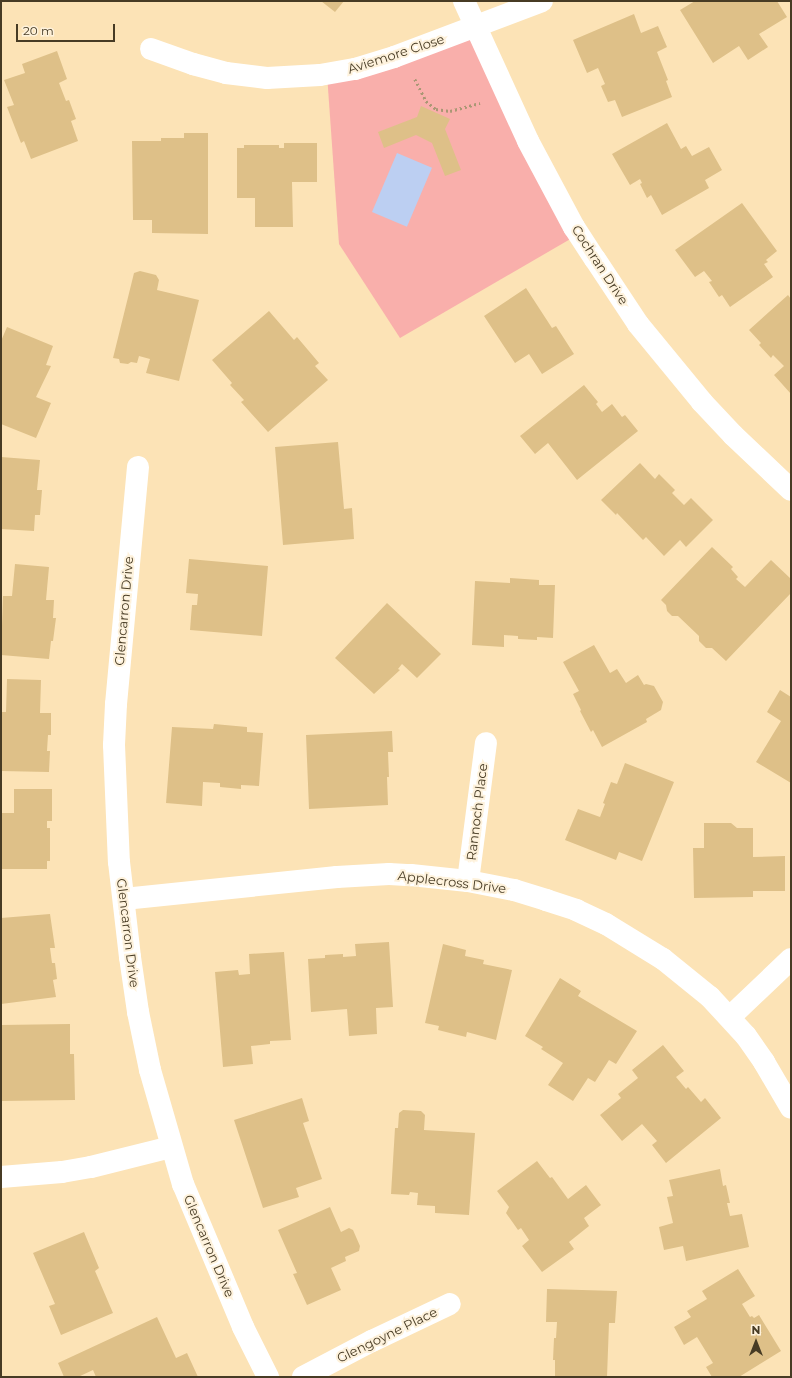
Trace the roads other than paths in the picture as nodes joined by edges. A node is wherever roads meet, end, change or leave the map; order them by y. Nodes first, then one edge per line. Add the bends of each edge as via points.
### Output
1 (464, 1) edge
2 (542, 1) edge
3 (476, 26) junction
4 (151, 48) dead end
5 (138, 467) dead end
6 (791, 490) edge
7 (486, 743) dead end
8 (468, 881) junction
9 (124, 899) junction
10 (791, 959) edge
11 (730, 1017) junction
12 (791, 1108) edge
13 (171, 1147) junction
14 (1, 1177) edge
15 (450, 1304) dead end
16 (268, 1377) edge
17 (303, 1377) edge

1 - 3 street, Cochran Drive
2 - 3 street, Aviemore Close
3 - 4 street, Aviemore Close via 374,64 300,77 267,78 217,72
3 - 6 street, Cochran Drive via 531,147 574,227 638,324 733,435
5 - 9 street, Glencarron Drive via 116,704 115,783 119,862
7 - 8 street, Rannoch Place
8 - 9 street, Applecross Drive via 411,875 363,875
8 - 11 street, Applecross Drive via 526,894 576,910 606,924 688,978
9 - 13 street, Glencarron Drive via 138,1012 150,1070
10 - 11 street
11 - 12 street, Applecross Drive via 764,1062
13 - 14 street via 62,1172
13 - 16 street, Glencarron Drive via 183,1184 224,1283
15 - 17 street, Glengoyne Place

